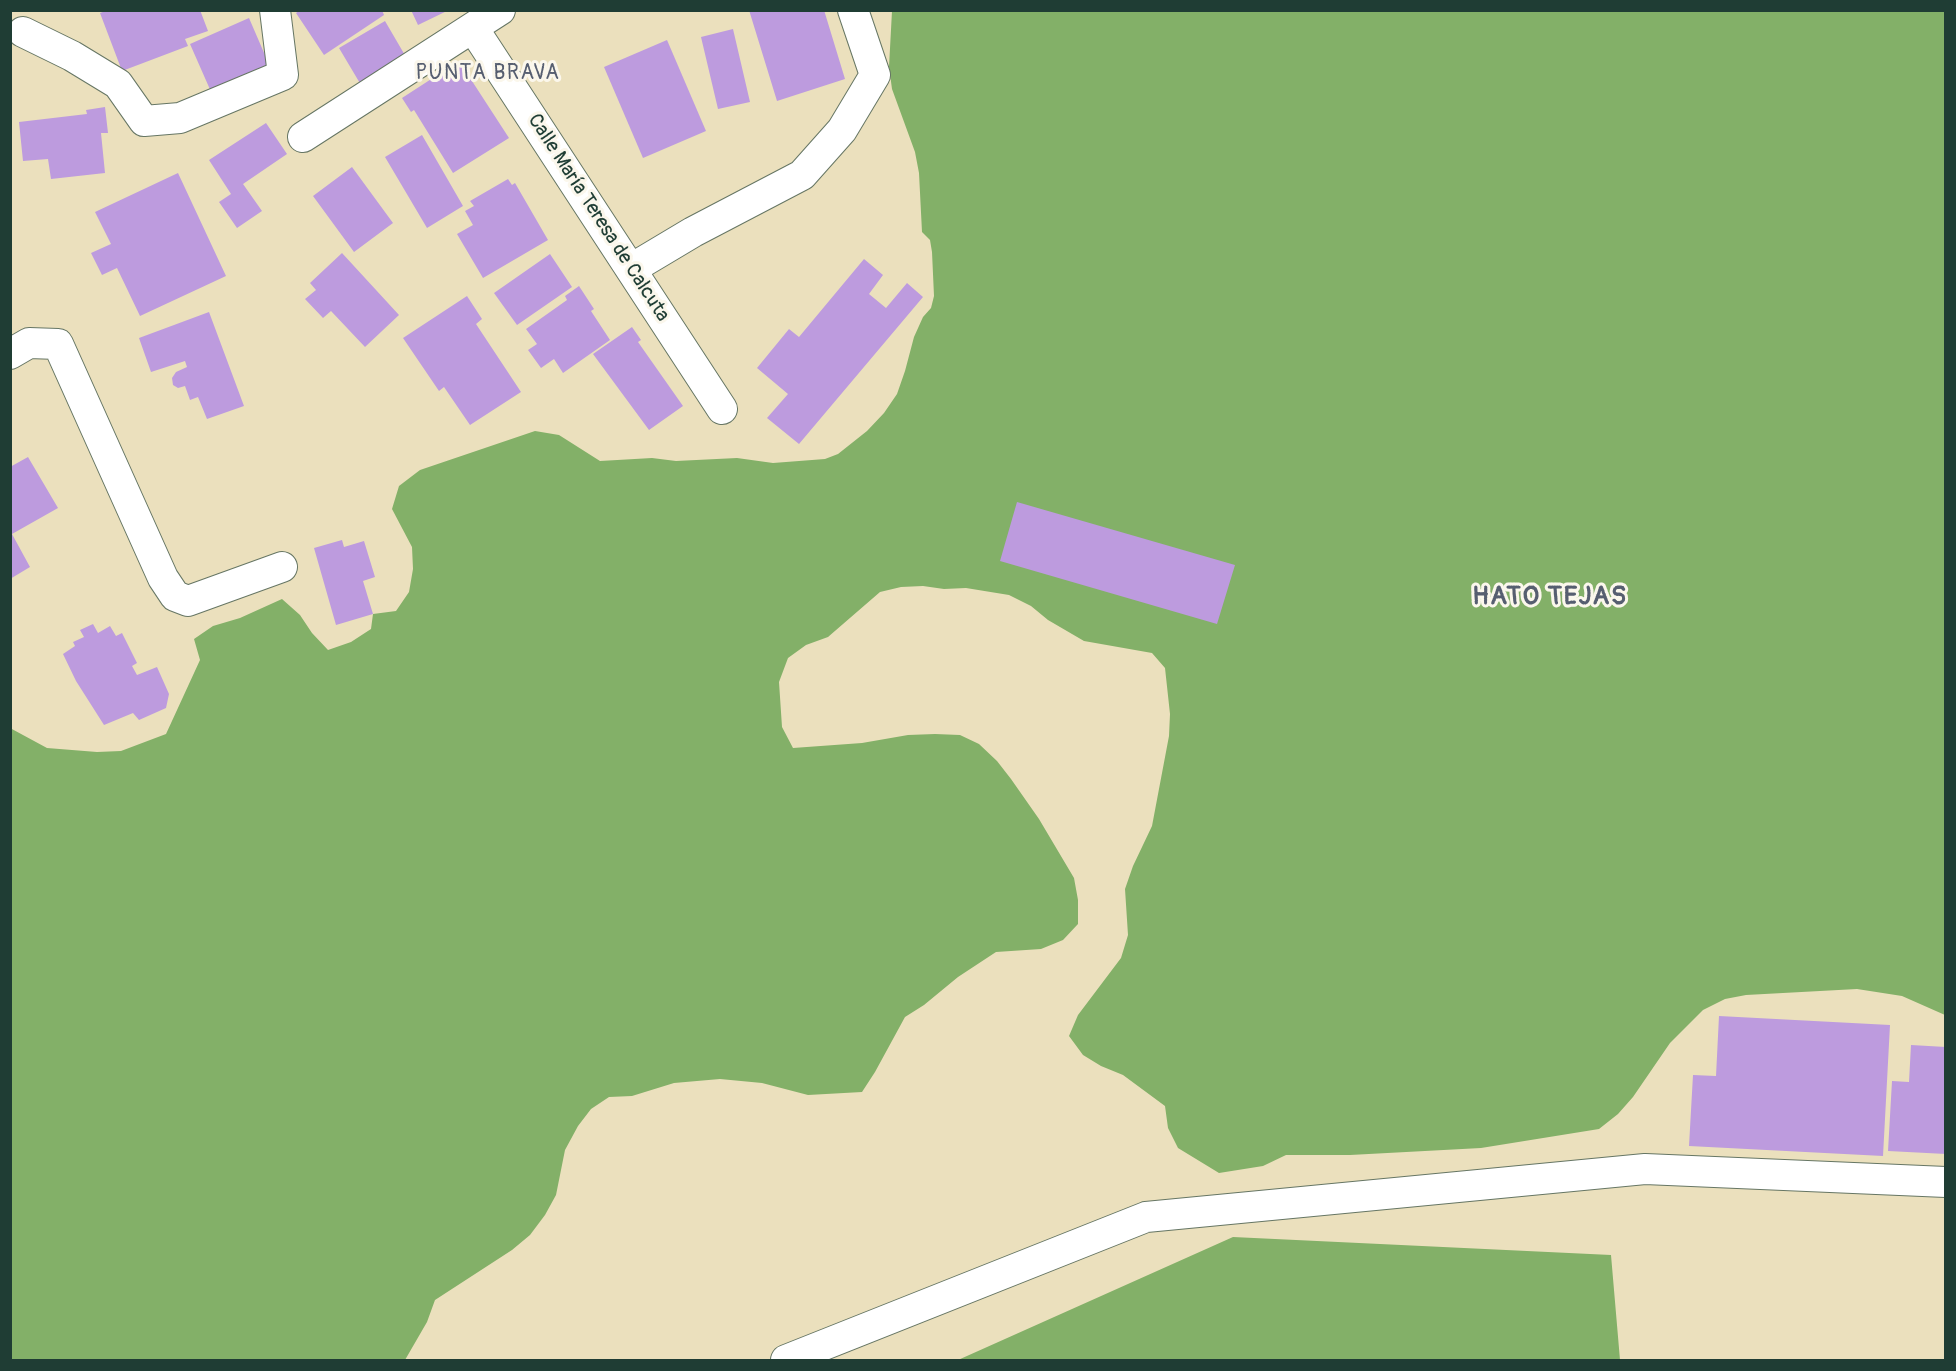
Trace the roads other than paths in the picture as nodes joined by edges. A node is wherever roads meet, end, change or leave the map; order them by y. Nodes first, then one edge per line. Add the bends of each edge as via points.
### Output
1 (275, 10) edge
2 (500, 10) edge
3 (853, 10) edge
4 (473, 28) junction
5 (23, 32) dead end
6 (303, 137) dead end
7 (631, 269) junction
8 (10, 354) edge
9 (722, 409) dead end
10 (282, 567) dead end
11 (1946, 1182) edge
12 (786, 1360) edge

1 - 5 street via 283,75 180,118 144,121 118,84
2 - 4 street
3 - 7 street via 875,75 842,130 802,175
4 - 6 street
4 - 7 street, Calle María Teresa de Calcuta
7 - 9 street, Calle María Teresa de Calcuta
8 - 10 street via 29,343 58,344 163,578 175,596 188,601
11 - 12 street via 1645,1169 1146,1217

